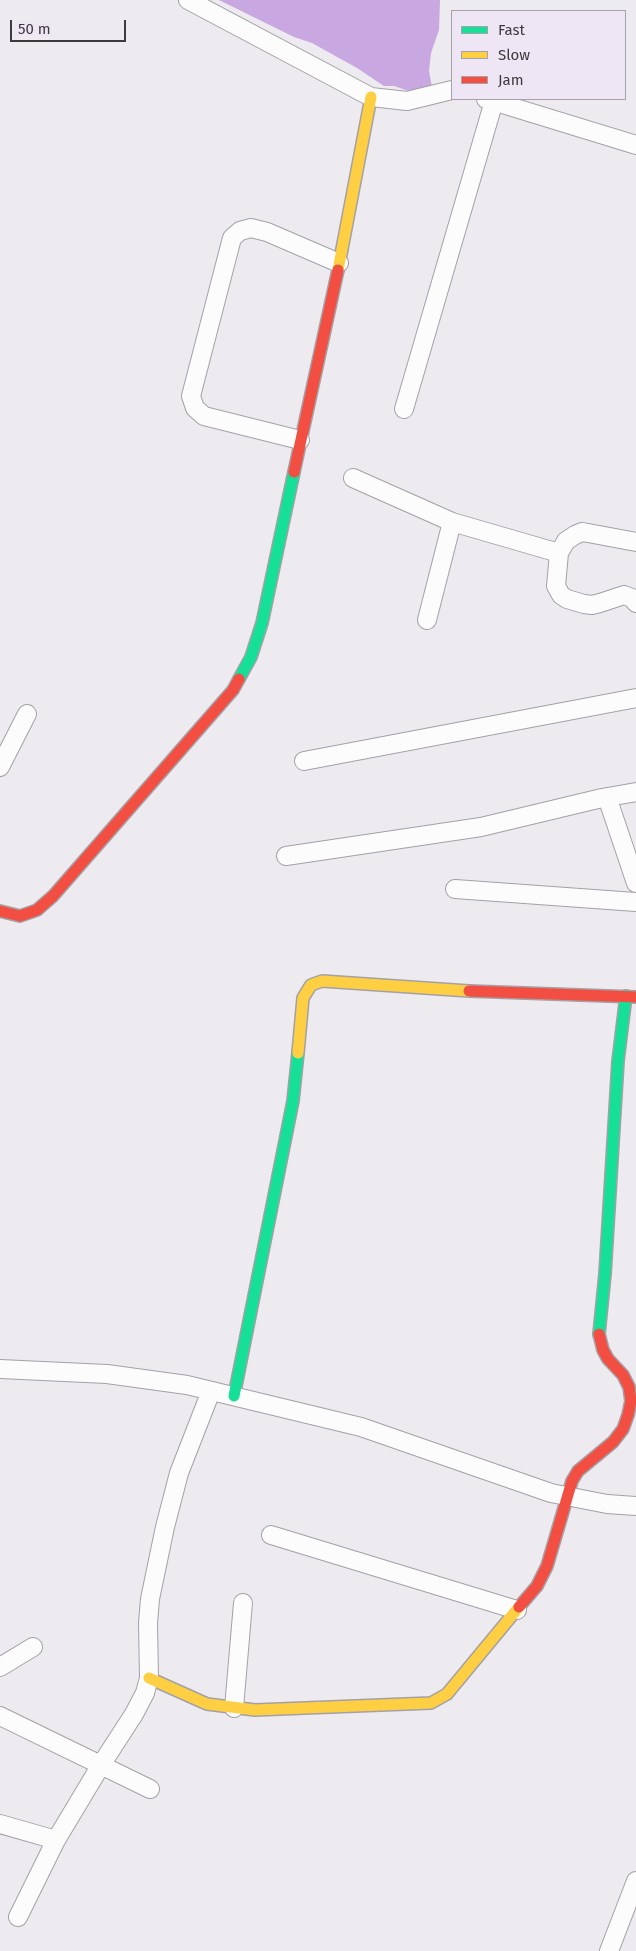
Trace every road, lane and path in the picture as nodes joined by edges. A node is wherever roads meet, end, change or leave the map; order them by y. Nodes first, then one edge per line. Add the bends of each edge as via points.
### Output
1 (188, 0) edge
2 (451, 90) edge
3 (372, 98) junction
4 (490, 100) edge
5 (636, 145) edge
6 (339, 263) junction
7 (404, 409) dead end
8 (300, 440) junction
9 (353, 478) dead end
10 (452, 522) junction
11 (636, 542) edge
12 (559, 553) junction
13 (636, 603) edge
14 (427, 620) dead end
15 (636, 698) edge
16 (27, 714) dead end
17 (304, 761) dead end
18 (0, 767) edge
19 (636, 792) edge
20 (607, 797) junction
21 (286, 856) dead end
22 (636, 883) edge
23 (455, 889) dead end
24 (636, 902) edge
25 (0, 911) edge
26 (631, 996) edge
27 (0, 1369) edge
28 (211, 1391) junction
29 (234, 1396) junction
30 (567, 1496) junction
31 (636, 1506) edge
32 (271, 1535) dead end
33 (242, 1603) dead end
34 (517, 1610) junction
35 (33, 1647) dead end
36 (0, 1667) edge
37 (149, 1678) junction
38 (234, 1708) junction
39 (0, 1716) edge
40 (101, 1765) junction
41 (150, 1789) dead end
42 (0, 1824) edge
43 (56, 1840) junction
44 (636, 1881) edge
45 (18, 1917) dead end
46 (609, 1951) edge

1 - 3 street
2 - 3 street via 407,101
3 - 6 street
4 - 5 street
4 - 7 street
6 - 8 street
6 - 8 street via 251,228 232,238 191,396 195,408 204,416
8 - 25 street via 262,623 251,657 233,690 53,896 36,910 20,916
9 - 10 street
10 - 12 street
10 - 14 street
11 - 12 street via 582,532 566,541
12 - 13 street via 556,586 567,599 592,605 624,595
15 - 17 street
16 - 18 street
19 - 20 street
20 - 21 street via 481,827
20 - 22 street
23 - 24 street
26 - 29 street via 430,989 322,981 311,985 303,998 293,1101
26 - 30 street via 618,1061 599,1336 608,1359 629,1387 631,1401 623,1429 578,1472
27 - 28 street via 129,1376
28 - 29 street
28 - 37 street via 179,1473 164,1527 150,1599
29 - 30 street via 360,1427
30 - 31 street
30 - 34 street via 547,1566 537,1586
32 - 34 street
33 - 38 street
34 - 38 street via 448,1694 431,1703 255,1710
35 - 36 street
37 - 38 street via 207,1704
37 - 40 street via 134,1714
39 - 40 street
40 - 41 street
40 - 43 street
42 - 43 street
43 - 45 street
44 - 46 street

